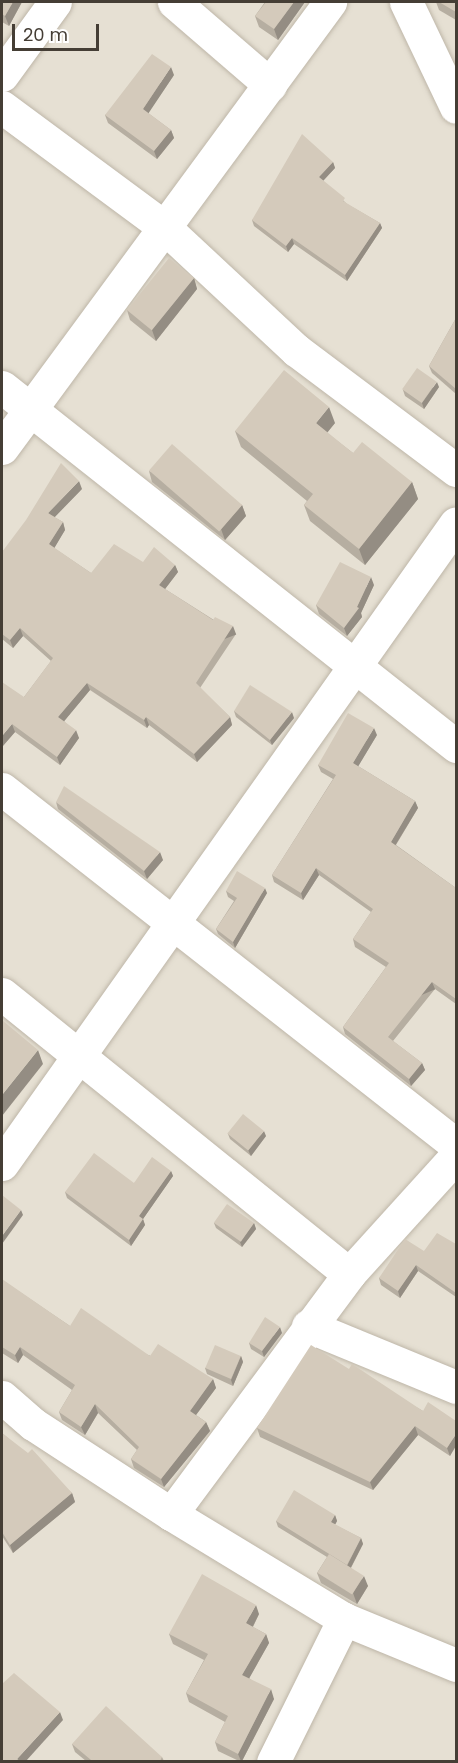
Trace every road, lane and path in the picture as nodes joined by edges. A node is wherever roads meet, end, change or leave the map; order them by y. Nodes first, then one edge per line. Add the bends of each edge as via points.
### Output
1 (55, 2) edge
2 (174, 2) edge
3 (330, 2) edge
4 (406, 2) edge
5 (2, 75) edge
6 (270, 85) junction
7 (2, 107) edge
8 (456, 107) edge
9 (163, 226) junction
10 (2, 387) edge
11 (30, 409) junction
12 (2, 448) edge
13 (456, 470) edge
14 (456, 523) edge
15 (353, 665) junction
16 (456, 746) edge
17 (2, 789) edge
18 (174, 921) junction
19 (2, 994) edge
20 (78, 1056) junction
21 (456, 1145) edge
22 (456, 1156) edge
23 (2, 1164) edge
24 (349, 1274) junction
25 (308, 1326) junction
26 (456, 1387) edge
27 (2, 1397) edge
28 (171, 1514) junction
29 (344, 1619) junction
30 (456, 1665) edge
31 (273, 1761) edge

1 - 5 street
2 - 6 street
3 - 6 street
4 - 8 street
6 - 9 street
7 - 9 street
9 - 11 street
9 - 13 street via 296,350
10 - 11 street
11 - 12 street
11 - 15 street
14 - 15 street
15 - 16 street
15 - 18 street
17 - 18 street
18 - 20 street
18 - 21 street
19 - 20 street
20 - 23 street
20 - 24 street
22 - 24 street
24 - 25 street
25 - 26 street
25 - 28 street
27 - 28 street via 33,1424
28 - 29 street
29 - 30 street
29 - 31 street

